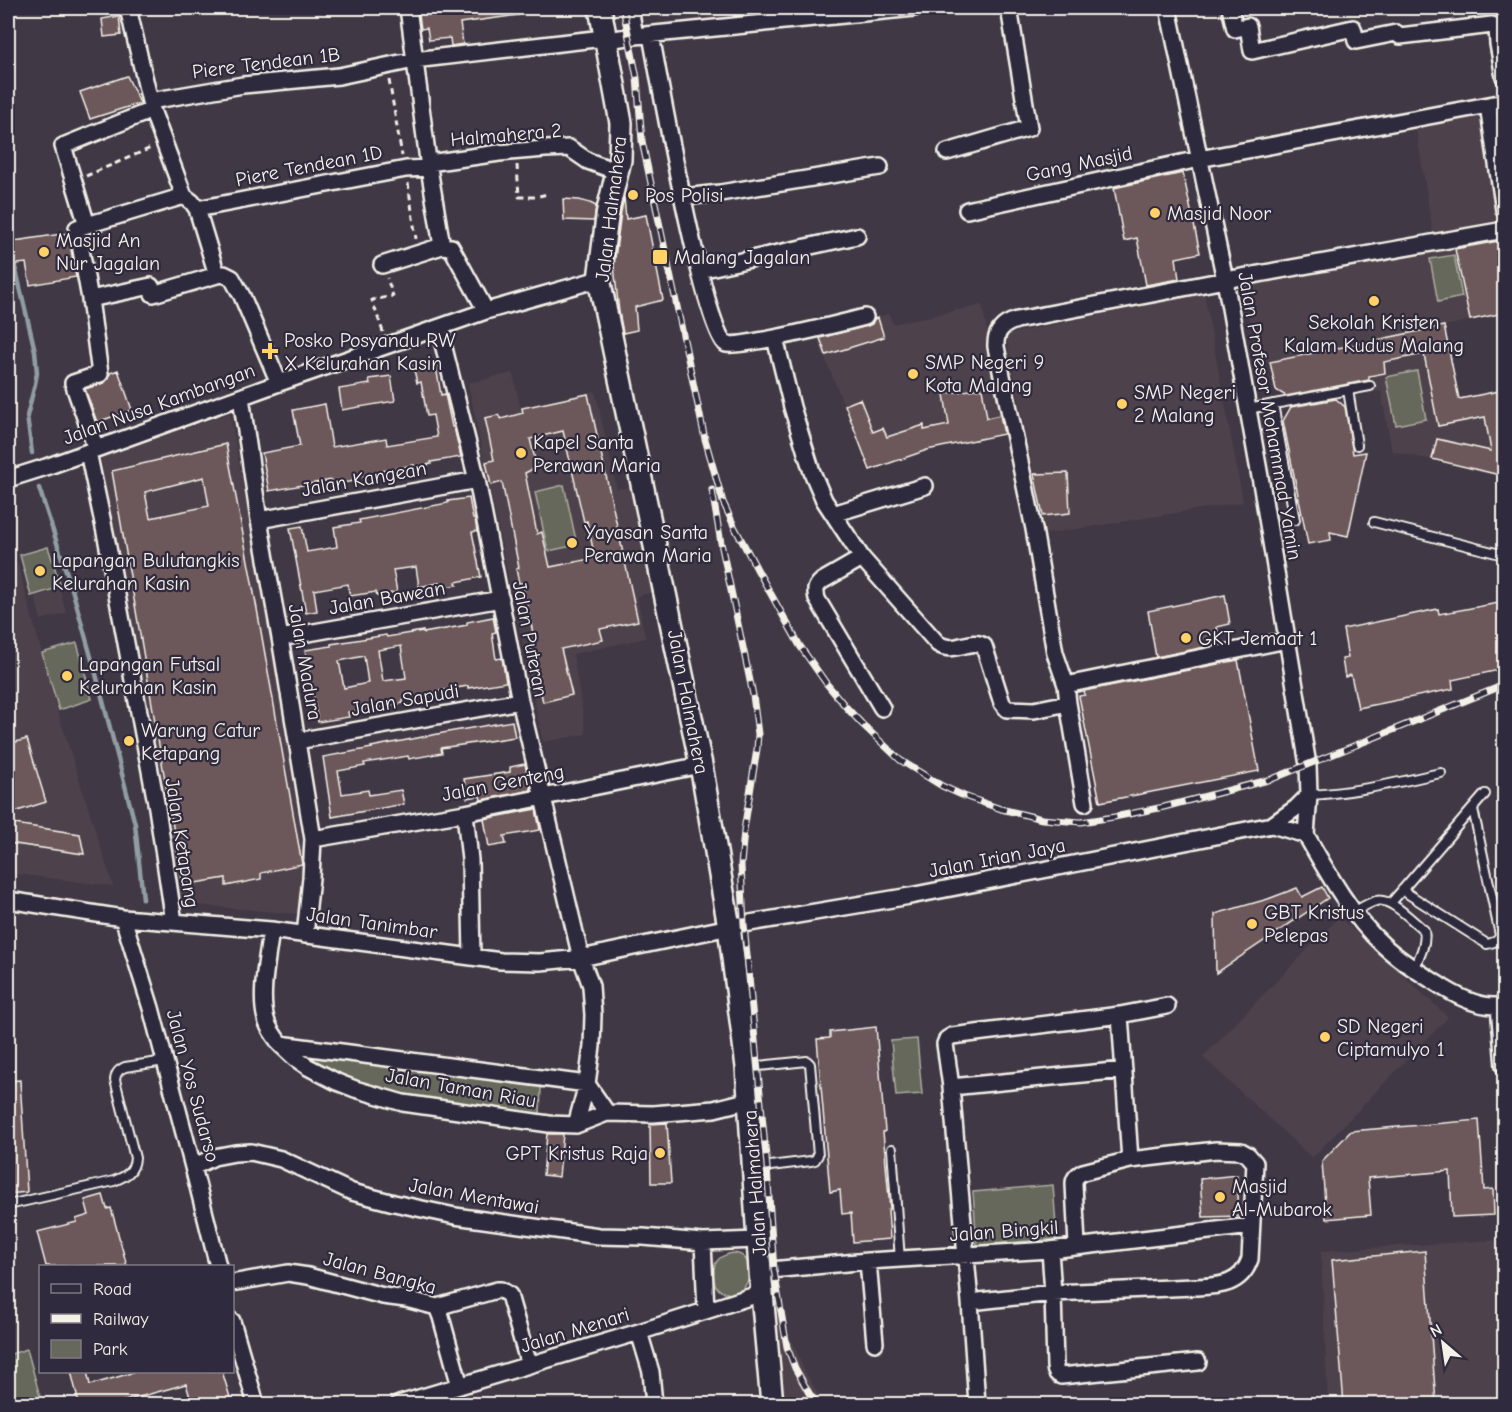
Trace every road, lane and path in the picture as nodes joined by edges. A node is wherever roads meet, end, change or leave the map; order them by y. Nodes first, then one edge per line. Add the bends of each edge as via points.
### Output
1 (128, 8) edge
2 (408, 8) edge
3 (600, 8) edge
4 (630, 8) edge
5 (914, 8) edge
6 (1009, 8) edge
7 (1168, 8) edge
8 (1230, 8) edge
9 (651, 35) junction
10 (635, 36) junction
11 (607, 40) junction
12 (414, 60) junction
13 (1504, 77) edge
14 (1504, 102) edge
15 (151, 105) junction
16 (1488, 105) junction
17 (164, 142) junction
18 (528, 150) junction
19 (947, 152) dead end
20 (1199, 159) junction
21 (429, 166) junction
22 (880, 167) dead end
23 (618, 172) junction
24 (74, 181) junction
25 (547, 194) dead end
26 (184, 196) junction
27 (683, 197) junction
28 (197, 209) junction
29 (967, 210) dead end
30 (1504, 210) edge
31 (87, 225) junction
32 (1504, 230) edge
33 (857, 236) dead end
34 (442, 246) junction
35 (382, 265) joint
36 (700, 270) junction
37 (217, 275) junction
38 (599, 279) junction
39 (1225, 280) junction
40 (90, 299) junction
41 (486, 311) junction
42 (865, 317) dead end
43 (438, 328) junction
44 (775, 338) junction
45 (387, 346) junction
46 (279, 383) junction
47 (1370, 386) dead end
48 (1348, 390) junction
49 (241, 397) junction
50 (1273, 404) junction
51 (1248, 409) junction
52 (1357, 445) dead end
53 (92, 450) junction
54 (8, 480) edge
55 (477, 480) junction
56 (926, 486) dead end
57 (833, 514) junction
58 (259, 520) junction
59 (1295, 520) dead end
60 (1374, 522) dead end
61 (1504, 555) edge
62 (862, 558) junction
63 (501, 599) junction
64 (280, 638) junction
65 (1287, 640) junction
66 (1066, 685) junction
67 (520, 701) junction
68 (1068, 703) junction
69 (882, 708) dead end
70 (297, 741) junction
71 (701, 765) junction
72 (1441, 772) dead end
73 (1485, 794) dead end
74 (1309, 795) junction
75 (543, 797) junction
76 (1085, 803) dead end
77 (1473, 809) junction
78 (465, 813) junction
79 (1272, 825) junction
80 (1306, 835) junction
81 (313, 839) junction
82 (1401, 890) junction
83 (8, 900) edge
84 (1391, 903) junction
85 (1353, 912) junction
86 (123, 918) junction
87 (174, 922) junction
88 (729, 927) junction
89 (271, 930) junction
90 (305, 935) junction
91 (472, 957) junction
92 (581, 958) junction
93 (1414, 969) junction
94 (1167, 1006) dead end
95 (1502, 1006) edge
96 (1120, 1016) junction
97 (280, 1044) junction
98 (165, 1061) junction
99 (1504, 1066) edge
100 (747, 1067) junction
101 (1124, 1070) junction
102 (586, 1084) junction
103 (951, 1087) junction
104 (750, 1100) junction
105 (607, 1113) junction
106 (576, 1125) junction
107 (892, 1149) dead end
108 (1130, 1160) junction
109 (193, 1167) junction
110 (754, 1168) junction
111 (8, 1205) edge
112 (1251, 1226) junction
113 (758, 1240) junction
114 (703, 1242) junction
115 (1077, 1246) junction
116 (1050, 1250) junction
117 (967, 1255) junction
118 (900, 1260) junction
119 (868, 1261) junction
120 (218, 1265) edge
121 (760, 1271) junction
122 (234, 1283) edge
123 (762, 1293) junction
124 (1053, 1293) junction
125 (970, 1302) junction
126 (437, 1307) junction
127 (706, 1311) junction
128 (234, 1328) edge
129 (639, 1332) junction
130 (875, 1343) dead end
131 (1198, 1362) dead end
132 (529, 1365) junction
133 (460, 1386) junction
134 (255, 1404) edge
135 (399, 1404) edge
136 (654, 1404) edge
137 (772, 1404) edge
138 (977, 1404) edge

1 - 15 street
2 - 12 street
3 - 11 street, Jalan Halmahera
4 - 10 street
5 - 9 street, Piere Tendean 1B
6 - 19 street via 1029,128
7 - 20 street, Jalan Profesor Mohammad Yamin
8 - 13 street via 1235,29 1248,26 1252,51 1353,28 1356,41 1396,33 1400,36 1492,25 1497,29
9 - 10 street, Piere Tendean 1B
9 - 27 street
10 - 11 street, Piere Tendean 1B
11 - 12 street, Piere Tendean 1B
11 - 23 street, Jalan Halmahera via 621,123
12 - 15 street, Piere Tendean 1B via 339,76 243,85
12 - 21 street
14 - 16 street, Gang Masjid
15 - 17 street
15 - 24 street, Piere Tendean 1B via 63,146
16 - 20 street, Gang Masjid
16 - 30 street
17 - 24 path
17 - 26 street
18 - 21 street, Halmahera 2
18 - 23 street, Halmahera 2 via 569,148 588,161
18 - 25 path via 530,163 516,165 519,197
20 - 29 street, Gang Masjid
20 - 39 street, Jalan Profesor Mohammad Yamin
21 - 28 street, Piere Tendean 1D
21 - 34 street
22 - 27 street
23 - 38 street, Jalan Halmahera via 608,210
24 - 31 street
26 - 28 street
26 - 31 street
27 - 36 street
28 - 37 street
31 - 40 street via 77,228
32 - 39 street
33 - 36 street
34 - 35 street
34 - 41 street via 453,249
35 - 45 path via 393,296 372,300
36 - 44 street via 722,341 730,346
37 - 40 street via 153,294 152,286
37 - 46 street via 232,279 242,296
38 - 41 street, Jalan Nusa Kambangan
38 - 71 street, Jalan Halmahera
39 - 51 street, Jalan Profesor Mohammad Yamin
39 - 66 street via 1017,320 1003,326 996,336 1054,653
40 - 53 street, Jalan Ketapang via 100,374 73,383
41 - 43 street, Jalan Nusa Kambangan
42 - 44 street
43 - 45 street, Jalan Nusa Kambangan
43 - 55 street, Jalan Puteran
44 - 57 street via 812,472
45 - 46 street, Jalan Nusa Kambangan
46 - 49 street, Jalan Nusa Kambangan
47 - 48 lane
48 - 50 lane
48 - 52 lane
49 - 53 street, Jalan Nusa Kambangan
49 - 58 street, Jalan Madura
50 - 51 lane
50 - 59 lane
51 - 65 street, Jalan Profesor Mohammad Yamin
53 - 54 street, Jalan Nusa Kambangan
53 - 87 street, Jalan Ketapang
55 - 58 street, Jalan Kangean
55 - 63 street, Jalan Puteran
56 - 57 street
57 - 62 street
58 - 64 street, Jalan Madura
60 - 61 lane
62 - 68 street via 938,644 944,648 980,643 984,646 1007,710 1034,710
62 - 69 street via 822,580 815,590
63 - 64 street, Jalan Bawean
63 - 67 street, Jalan Puteran
64 - 70 street, Jalan Madura
65 - 66 street
65 - 74 street, Jalan Profesor Mohammad Yamin via 1308,765
66 - 68 street
67 - 70 street, Jalan Sapudi
67 - 75 street, Jalan Puteran
68 - 76 street
70 - 81 street, Jalan Madura
71 - 75 street, Jalan Genteng
71 - 88 street, Jalan Halmahera
72 - 74 lane via 1380,786
73 - 77 lane
74 - 79 street, Jalan Irian Jaya
74 - 80 street, Jalan Profesor Mohammad Yamin
75 - 78 street, Jalan Genteng
75 - 92 street, Jalan Puteran
77 - 82 lane
77 - 82 lane via 1499,939 1487,944
78 - 81 street, Jalan Genteng
78 - 91 street
79 - 80 street, Jalan Irian Jaya
79 - 88 street, Jalan Irian Jaya
80 - 85 street
81 - 90 street, Jalan Madura
82 - 84 lane
83 - 86 street, Jalan Tanimbar
84 - 85 lane via 1377,900
84 - 93 lane via 1424,930
85 - 93 street via 1382,944
86 - 87 street, Jalan Tanimbar
86 - 98 street, Jalan Yos Sudarso
87 - 89 street, Jalan Tanimbar
88 - 92 street, Jalan Tanimbar
88 - 100 street, Jalan Halmahera
89 - 90 street, Jalan Tanimbar
89 - 97 street, Jalan Taman Riau via 264,988 265,1018
90 - 91 street, Jalan Tanimbar
91 - 92 street, Jalan Tanimbar via 540,962
92 - 102 street, Jalan Puteran via 591,986 593,1015
93 - 95 street via 1449,992 1481,1004
94 - 96 street
95 - 99 street
96 - 101 street
96 - 103 street via 950,1037 945,1044
97 - 102 street, Jalan Taman Riau
97 - 106 street, Jalan Taman Riau via 308,1067 337,1082 403,1103
98 - 109 street, Jalan Yos Sudarso
98 - 111 lane via 121,1069 116,1076 135,1158 131,1172 114,1181
100 - 104 street, Jalan Halmahera
100 - 110 lane via 807,1061 810,1064 818,1155 811,1161
101 - 103 street
101 - 108 street
102 - 105 street
102 - 106 street
103 - 117 street
104 - 105 street, Jalan Taman Riau via 714,1109
104 - 110 street, Jalan Halmahera
105 - 106 street, Jalan Taman Riau
107 - 118 lane
108 - 112 street via 1216,1150 1241,1151 1255,1163
108 - 115 street via 1077,1175
109 - 114 street, Jalan Mentawai via 214,1157 251,1152 281,1159 352,1192 423,1210 599,1236
109 - 120 street, Jalan Yos Sudarso
110 - 113 street, Jalan Halmahera
112 - 115 street, Jalan Bingkil
112 - 124 street via 1247,1268 1227,1283
113 - 114 street, Jalan Mentawai
113 - 121 street, Jalan Halmahera
114 - 127 street
115 - 116 street, Jalan Bingkil
116 - 117 street, Jalan Bingkil
116 - 124 street
117 - 118 street, Jalan Bingkil
117 - 125 street
118 - 119 street, Jalan Bingkil
119 - 121 street, Jalan Bingkil
119 - 130 street
121 - 123 street, Jalan Halmahera
122 - 126 street, Jalan Bangka via 288,1273
123 - 127 street, Jalan Menari
123 - 137 street, Jalan Halmahera
124 - 125 street
124 - 131 street via 1057,1374
125 - 138 street
126 - 132 street via 497,1290 505,1292
126 - 133 street, Jalan Bangka
127 - 129 street, Jalan Menari
128 - 134 street
129 - 132 street, Jalan Menari
129 - 136 street via 651,1372
132 - 133 street, Jalan Menari
133 - 135 street, Jalan Menari

